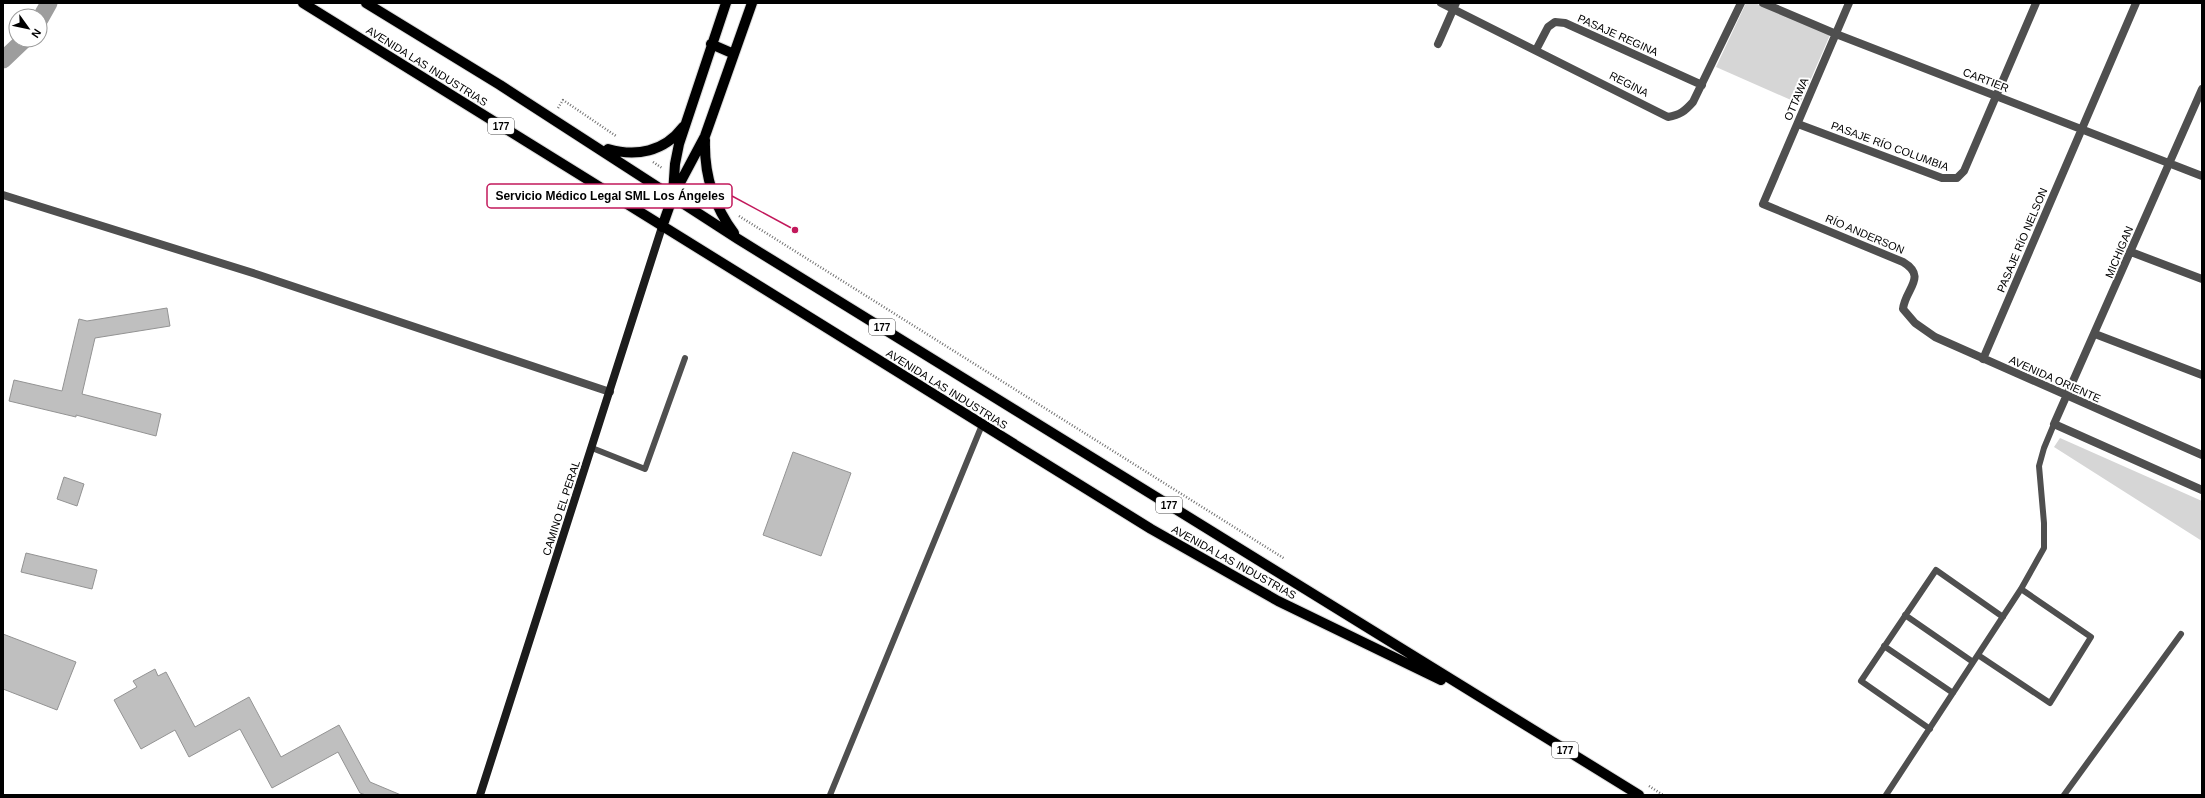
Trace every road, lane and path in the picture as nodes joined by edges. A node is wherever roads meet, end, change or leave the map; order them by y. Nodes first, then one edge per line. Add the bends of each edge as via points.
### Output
1 (303, 3) edge
2 (366, 3) edge
3 (726, 3) edge
4 (752, 3) edge
5 (1442, 3) edge
6 (1742, 3) edge
7 (1763, 3) edge
8 (1849, 3) edge
9 (2036, 3) edge
10 (2136, 3) edge
11 (1454, 6) edge
12 (1836, 34) junction
13 (711, 44) junction
14 (1438, 44) dead end
15 (1536, 50) junction
16 (734, 54) junction
17 (1702, 85) junction
18 (2202, 89) edge
19 (1997, 96) junction
20 (686, 122) junction
21 (1798, 124) junction
22 (2082, 129) junction
23 (705, 136) junction
24 (598, 147) junction
25 (2170, 164) junction
26 (2202, 176) edge
27 (3, 195) edge
28 (673, 196) junction
29 (1763, 204) joint
30 (738, 215) dead end
31 (662, 227) junction
32 (738, 239) junction
33 (2131, 252) junction
34 (2202, 279) edge
35 (1905, 314) joint
36 (2095, 334) junction
37 (685, 358) dead end
38 (1983, 359) junction
39 (2202, 375) edge
40 (610, 392) junction
41 (2067, 396) junction
42 (2054, 424) junction
43 (982, 425) junction
44 (592, 448) junction
45 (2202, 455) edge
46 (2202, 490) edge
47 (1288, 562) dead end
48 (2021, 589) junction
49 (1905, 615) junction
50 (2003, 617) junction
51 (2181, 634) dead end
52 (1884, 646) junction
53 (1978, 655) junction
54 (1973, 662) junction
55 (1953, 693) junction
56 (1491, 705) junction
57 (1930, 729) junction
58 (1644, 783) dead end
59 (480, 795) edge
60 (830, 795) edge
61 (1639, 795) edge
62 (1664, 795) edge
63 (1886, 795) edge
64 (2064, 795) edge

1 - 31 main road, AVENIDA LAS INDUSTRIAS / 177
2 - 24 main road, AVENIDA LAS INDUSTRIAS / 177
3 - 13 main road
4 - 16 main road
5 - 11 street, REGINA
6 - 17 street, REGINA
7 - 12 street, CARTIER
8 - 12 street, OTTAWA
9 - 19 street
10 - 22 street, PASAJE RÍO NELSON
11 - 14 street
11 - 15 street, REGINA
12 - 19 street, CARTIER
12 - 21 street, OTTAWA
13 - 16 main road
13 - 20 main road
15 - 17 street, PASAJE REGINA via 1548,28 1555,22 1565,23
15 - 17 street, REGINA via 1668,117 1685,112
16 - 23 main road
18 - 25 street, MICHIGAN
19 - 21 street, PASAJE RÍO COLUMBIA via 1964,170 1957,178 1950,179
19 - 22 street, CARTIER
20 - 24 main road via 670,140 648,151 629,154
20 - 28 main road via 675,164
21 - 29 street, OTTAWA
22 - 25 street, CARTIER
22 - 38 street, PASAJE RÍO NELSON
23 - 28 main road
23 - 32 main road via 706,165 713,196
24 - 28 main road, AVENIDA LAS INDUSTRIAS / 177
25 - 26 street, CARTIER
25 - 33 street, MICHIGAN
27 - 40 street via 263,276
28 - 31 main road
28 - 32 main road, AVENIDA LAS INDUSTRIAS / 177
29 - 35 street, RÍO ANDERSON via 1912,267 1915,276 1904,304
30 - 47 path
31 - 40 street, CAMINO EL PERAL
31 - 43 main road, AVENIDA LAS INDUSTRIAS / 177
32 - 56 main road, AVENIDA LAS INDUSTRIAS / 177
33 - 34 street
33 - 36 street, MICHIGAN
35 - 38 street, AVENIDA ORIENTE via 1935,337
36 - 39 street
36 - 41 street, MICHIGAN
37 - 44 lane via 645,469
38 - 41 street, AVENIDA ORIENTE
40 - 44 street, CAMINO EL PERAL
41 - 42 street, MICHIGAN
41 - 45 street, AVENIDA ORIENTE
42 - 46 street
42 - 48 lane via 2039,466 2044,548
43 - 56 main road, AVENIDA LAS INDUSTRIAS / 177 via 1223,571 1318,621
43 - 60 lane
44 - 59 street, CAMINO EL PERAL
48 - 50 lane
48 - 53 lane via 2091,637 2050,703
49 - 50 lane via 1936,570
49 - 52 lane
49 - 54 lane
50 - 53 lane
51 - 64 lane
52 - 55 lane
52 - 57 lane via 1861,681
53 - 54 lane
54 - 55 lane
55 - 57 lane
56 - 61 main road, AVENIDA LAS INDUSTRIAS / 177
57 - 63 lane
58 - 62 path

